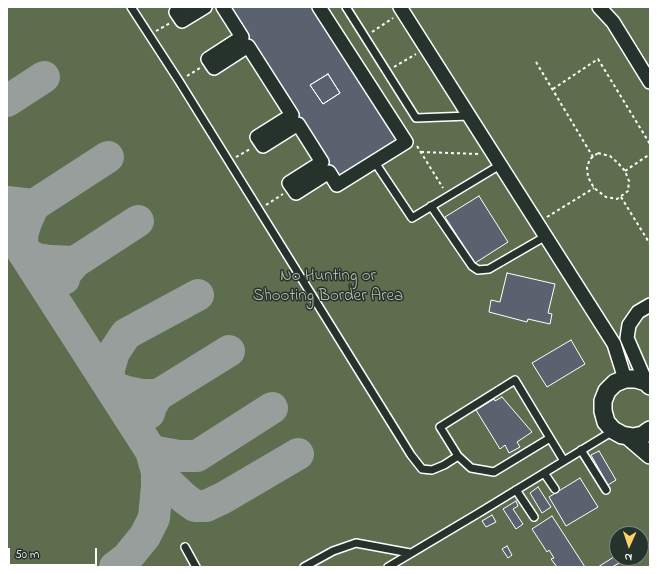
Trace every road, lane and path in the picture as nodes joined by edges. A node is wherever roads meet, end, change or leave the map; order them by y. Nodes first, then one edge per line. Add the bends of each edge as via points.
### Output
1 (131, 7) edge
2 (205, 7) edge
3 (223, 7) edge
4 (319, 7) edge
5 (346, 7) edge
6 (598, 7) edge
7 (401, 10) edge
8 (181, 12) edge
9 (365, 37) junction
10 (147, 38) junction
11 (426, 48) junction
12 (210, 62) junction
13 (536, 62) dead end
14 (387, 72) junction
15 (650, 82) edge
16 (176, 83) junction
17 (553, 89) junction
18 (469, 116) junction
19 (261, 142) junction
20 (650, 144) edge
21 (420, 152) dead end
22 (493, 154) junction
23 (650, 154) edge
24 (593, 157) junction
25 (226, 163) junction
26 (500, 166) junction
27 (378, 167) dead end
28 (625, 171) junction
29 (292, 188) junction
30 (594, 188) junction
31 (621, 197) junction
32 (431, 206) junction
33 (256, 211) junction
34 (537, 223) junction
35 (546, 236) junction
36 (650, 244) edge
37 (650, 305) edge
38 (625, 379) junction
39 (648, 384) edge
40 (613, 430) junction
41 (650, 430) edge
42 (629, 437) junction
43 (550, 438) junction
44 (581, 450) junction
45 (458, 456) junction
46 (650, 456) edge
47 (564, 460) junction
48 (544, 472) junction
49 (554, 489) dead end
50 (516, 490) junction
51 (606, 490) dead end
52 (534, 517) dead end
53 (185, 547) dead end
54 (410, 554) junction
55 (196, 567) edge
56 (304, 567) edge
57 (388, 567) edge

1 - 10 lane
2 - 8 street via 182,22
3 - 12 street via 242,37 208,59
4 - 29 street via 406,142 337,185 329,172 296,194
5 - 9 lane
6 - 15 street via 613,22
7 - 9 path
7 - 11 street
8 - 10 path
9 - 14 lane
10 - 16 lane
11 - 14 path
11 - 18 street
12 - 16 path
12 - 19 street via 214,68 248,46 292,115 257,136
13 - 17 path
14 - 18 lane via 416,118
16 - 25 lane
17 - 20 path via 598,59
17 - 24 path
18 - 22 street
19 - 25 path
19 - 29 street via 263,146 298,124 322,162 289,183
21 - 22 path
22 - 26 street
23 - 28 path
24 - 28 path via 598,153 610,156
24 - 30 path via 590,158 587,167 588,177
25 - 33 lane
26 - 32 lane
26 - 34 street
27 - 32 lane via 412,218
28 - 31 path via 629,181 628,191
29 - 33 path
30 - 31 path via 606,198 617,200
30 - 34 path
31 - 36 path
32 - 35 lane via 472,266 478,270 489,269
33 - 45 lane via 422,469 432,470
34 - 35 street
35 - 38 street via 614,344
37 - 39 street via 638,312 629,325 627,338
38 - 39 street via 636,379
38 - 40 street via 607,391 603,401 606,422
40 - 42 street
40 - 44 lane
41 - 42 street via 643,435
42 - 46 street
43 - 45 lane via 494,472 471,468
43 - 45 lane via 515,380 440,427
43 - 47 lane
44 - 47 lane
44 - 51 lane
47 - 48 lane
48 - 49 lane
48 - 50 lane
50 - 52 lane
50 - 54 lane
53 - 55 lane
54 - 56 lane via 356,543 333,551
54 - 57 lane

